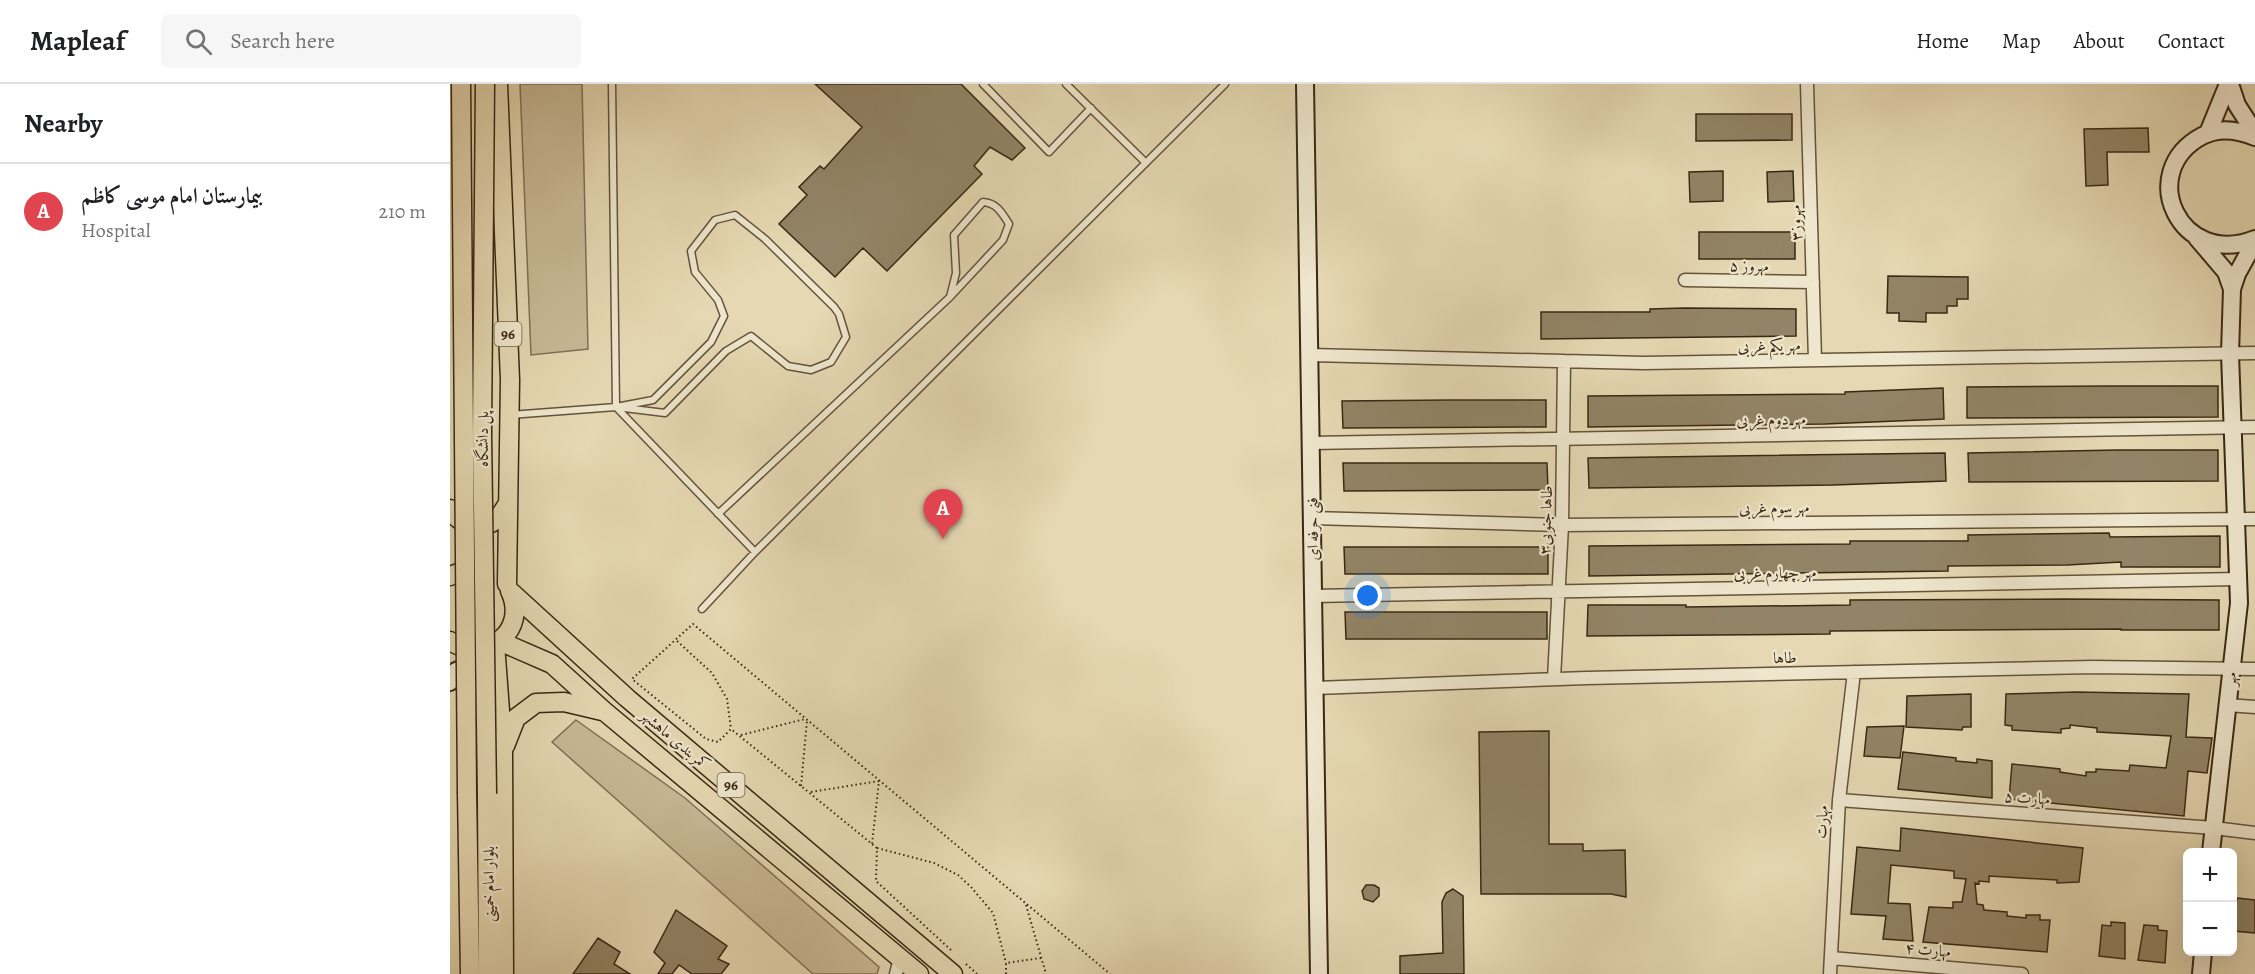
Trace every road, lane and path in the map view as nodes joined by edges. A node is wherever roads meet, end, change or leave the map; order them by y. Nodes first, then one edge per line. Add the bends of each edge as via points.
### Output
1 (461, 84) edge
2 (485, 84) edge
3 (498, 84) edge
4 (612, 84) edge
5 (982, 84) edge
6 (1066, 84) edge
7 (1225, 84) edge
8 (1305, 84) edge
9 (1807, 84) edge
10 (2229, 84) edge
11 (1091, 108) junction
12 (2208, 133) junction
13 (2255, 135) edge
14 (1146, 163) junction
15 (2196, 237) junction
16 (2255, 240) edge
17 (1685, 280) dead end
18 (1813, 282) junction
19 (2232, 289) junction
20 (950, 297) junction
21 (2230, 354) junction
22 (2255, 354) edge
23 (1310, 355) junction
24 (1815, 360) junction
25 (1564, 361) junction
26 (616, 407) junction
27 (510, 415) junction
28 (2255, 427) edge
29 (2232, 428) junction
30 (1563, 439) junction
31 (1311, 443) junction
32 (508, 503) junction
33 (450, 508) edge
34 (718, 514) junction
35 (1312, 518) junction
36 (2236, 519) junction
37 (2255, 519) edge
38 (1562, 525) junction
39 (755, 552) junction
40 (450, 576) edge
41 (2238, 579) junction
42 (509, 589) junction
43 (1559, 592) junction
44 (1313, 596) junction
45 (702, 609) dead end
46 (555, 633) junction
47 (676, 640) junction
48 (450, 641) edge
49 (497, 642) junction
50 (538, 659) junction
51 (2231, 669) junction
52 (2255, 669) edge
53 (1854, 672) junction
54 (1554, 680) junction
55 (450, 682) edge
56 (499, 686) junction
57 (1315, 688) junction
58 (2227, 705) junction
59 (2255, 707) edge
60 (604, 711) junction
61 (806, 720) junction
62 (731, 729) junction
63 (740, 736) junction
64 (503, 751) junction
65 (879, 782) junction
66 (801, 786) junction
67 (467, 793) joint
68 (809, 793) junction
69 (487, 794) joint
70 (1839, 800) junction
71 (2214, 828) junction
72 (2255, 833) edge
73 (872, 844) junction
74 (877, 848) junction
75 (2212, 848) edge
76 (1026, 904) junction
77 (952, 951) dead end
78 (2203, 956) edge
79 (1041, 958) junction
80 (1831, 958) junction
81 (1006, 963) junction
82 (898, 966) edge
83 (957, 966) edge
84 (470, 974) edge
85 (488, 974) edge
86 (504, 974) edge
87 (919, 974) edge
88 (977, 974) edge
89 (1006, 974) edge
90 (1046, 974) edge
91 (1110, 974) edge
92 (1320, 974) edge
93 (1830, 974) edge
94 (2022, 974) edge
95 (2201, 974) edge

1 - 67 main road, پل دانشگاه, bridge
2 - 69 main road, پل دانشگاه, bridge via 482,432
3 - 27 main road, 96
4 - 26 lane
5 - 11 lane via 1048,152
6 - 11 lane
7 - 14 lane
8 - 23 street, فنی حرفه ای
9 - 18 street, مهروز۳
10 - 12 street
10 - 13 street
11 - 14 lane
12 - 13 street via 2225,130
12 - 15 street, مهر via 2192,141 2171,172 2173,208
14 - 39 lane
15 - 16 street via 2227,246
15 - 19 street, مهر via 2226,272
16 - 19 street, مهر
17 - 18 street, مهروز ۵
18 - 24 street, مهروز۳
19 - 21 street, مهر
20 - 20 lane via 1003,240 1010,224 999,208 989,203 983,202 954,235 956,273
20 - 34 lane
21 - 22 street, مهر یکم غربی
21 - 24 street, مهر یکم غربی
21 - 29 street, مهر
23 - 25 street, مهر یکم غربی
23 - 31 street, فنی حرفه ای
24 - 25 street, مهر یکم غربی
25 - 30 street, طاها جنوبی۳
26 - 26 lane via 665,413 726,351 751,336 788,366 811,370 831,362 846,337 838,314 765,239 735,215 715,220 691,251 695,272 718,300 724,316 711,342 654,400
26 - 27 lane
26 - 34 lane
27 - 32 main road, 96
28 - 29 street, مهر دوم غربی
29 - 30 street, مهر دوم غربی
29 - 36 street, مهر
30 - 31 street, مهر دوم غربی
30 - 38 street, طاها جنوبی۳
31 - 35 street, فنی حرفه ای
32 - 33 main road via 495,521 474,526 454,517
32 - 42 main road, 96
34 - 39 lane
35 - 38 street, مهر سوم غربی
35 - 44 street, فنی حرفه ای
36 - 37 street, مهر سوم غربی
36 - 38 street, مهر سوم غربی
36 - 41 street, مهر
38 - 43 street, طاها جنوبی۳
39 - 45 lane
40 - 42 main road, 96 via 479,568 490,571
41 - 43 street, مهر چهارم غربی
41 - 51 street, مهر
42 - 46 main road, کمربندی ماهشهر / 96
42 - 49 main road, 96 via 515,604 514,616 511,627
43 - 44 street, مهر چهارم غربی
43 - 54 street, طاها جنوبی۳
44 - 57 street, فنی حرفه ای
46 - 50 main road via 546,639
46 - 83 main road, کمربندی ماهشهر / 96 via 627,698
47 - 61 path via 693,624
47 - 62 path via 712,674 728,699
47 - 62 path via 632,679 706,739 718,742
48 - 49 main road via 468,649 487,648
49 - 50 main road, 96
49 - 56 main road
50 - 60 main road, 96 via 552,664
51 - 52 street, طاها
51 - 53 street, طاها via 2093,667
51 - 58 street, مهر
53 - 54 street, طاها
53 - 70 street, مهارت
54 - 57 street, طاها
55 - 56 street via 456,671 472,664 490,670
56 - 64 main road
57 - 92 street, فنی حرفه ای
58 - 59 street
58 - 71 street, مهر
60 - 64 main road via 564,702 536,703 516,718
60 - 82 main road, کمربندی ماهشهر / 96
61 - 63 path
61 - 65 path
61 - 66 path
62 - 63 path
63 - 66 path
64 - 86 main road
65 - 68 path
65 - 73 path
65 - 76 path
66 - 68 path
67 - 84 main road, بلوار امام خمینی
68 - 73 path
69 - 85 main road, بلوار امام خمینی
70 - 71 street, مهارت ۵
70 - 80 street, مهارت
71 - 72 street, مهارت ۵
71 - 75 street, مهر
73 - 74 path
74 - 77 path via 876,881
74 - 81 path via 934,863 958,875 993,913
76 - 79 path
76 - 91 path
78 - 95 street
79 - 81 path
79 - 90 path
80 - 93 street, مهارت
80 - 94 street, مهارت ۴
81 - 89 path
82 - 87 main road, کمربندی ماهشهر / 96
83 - 88 path

